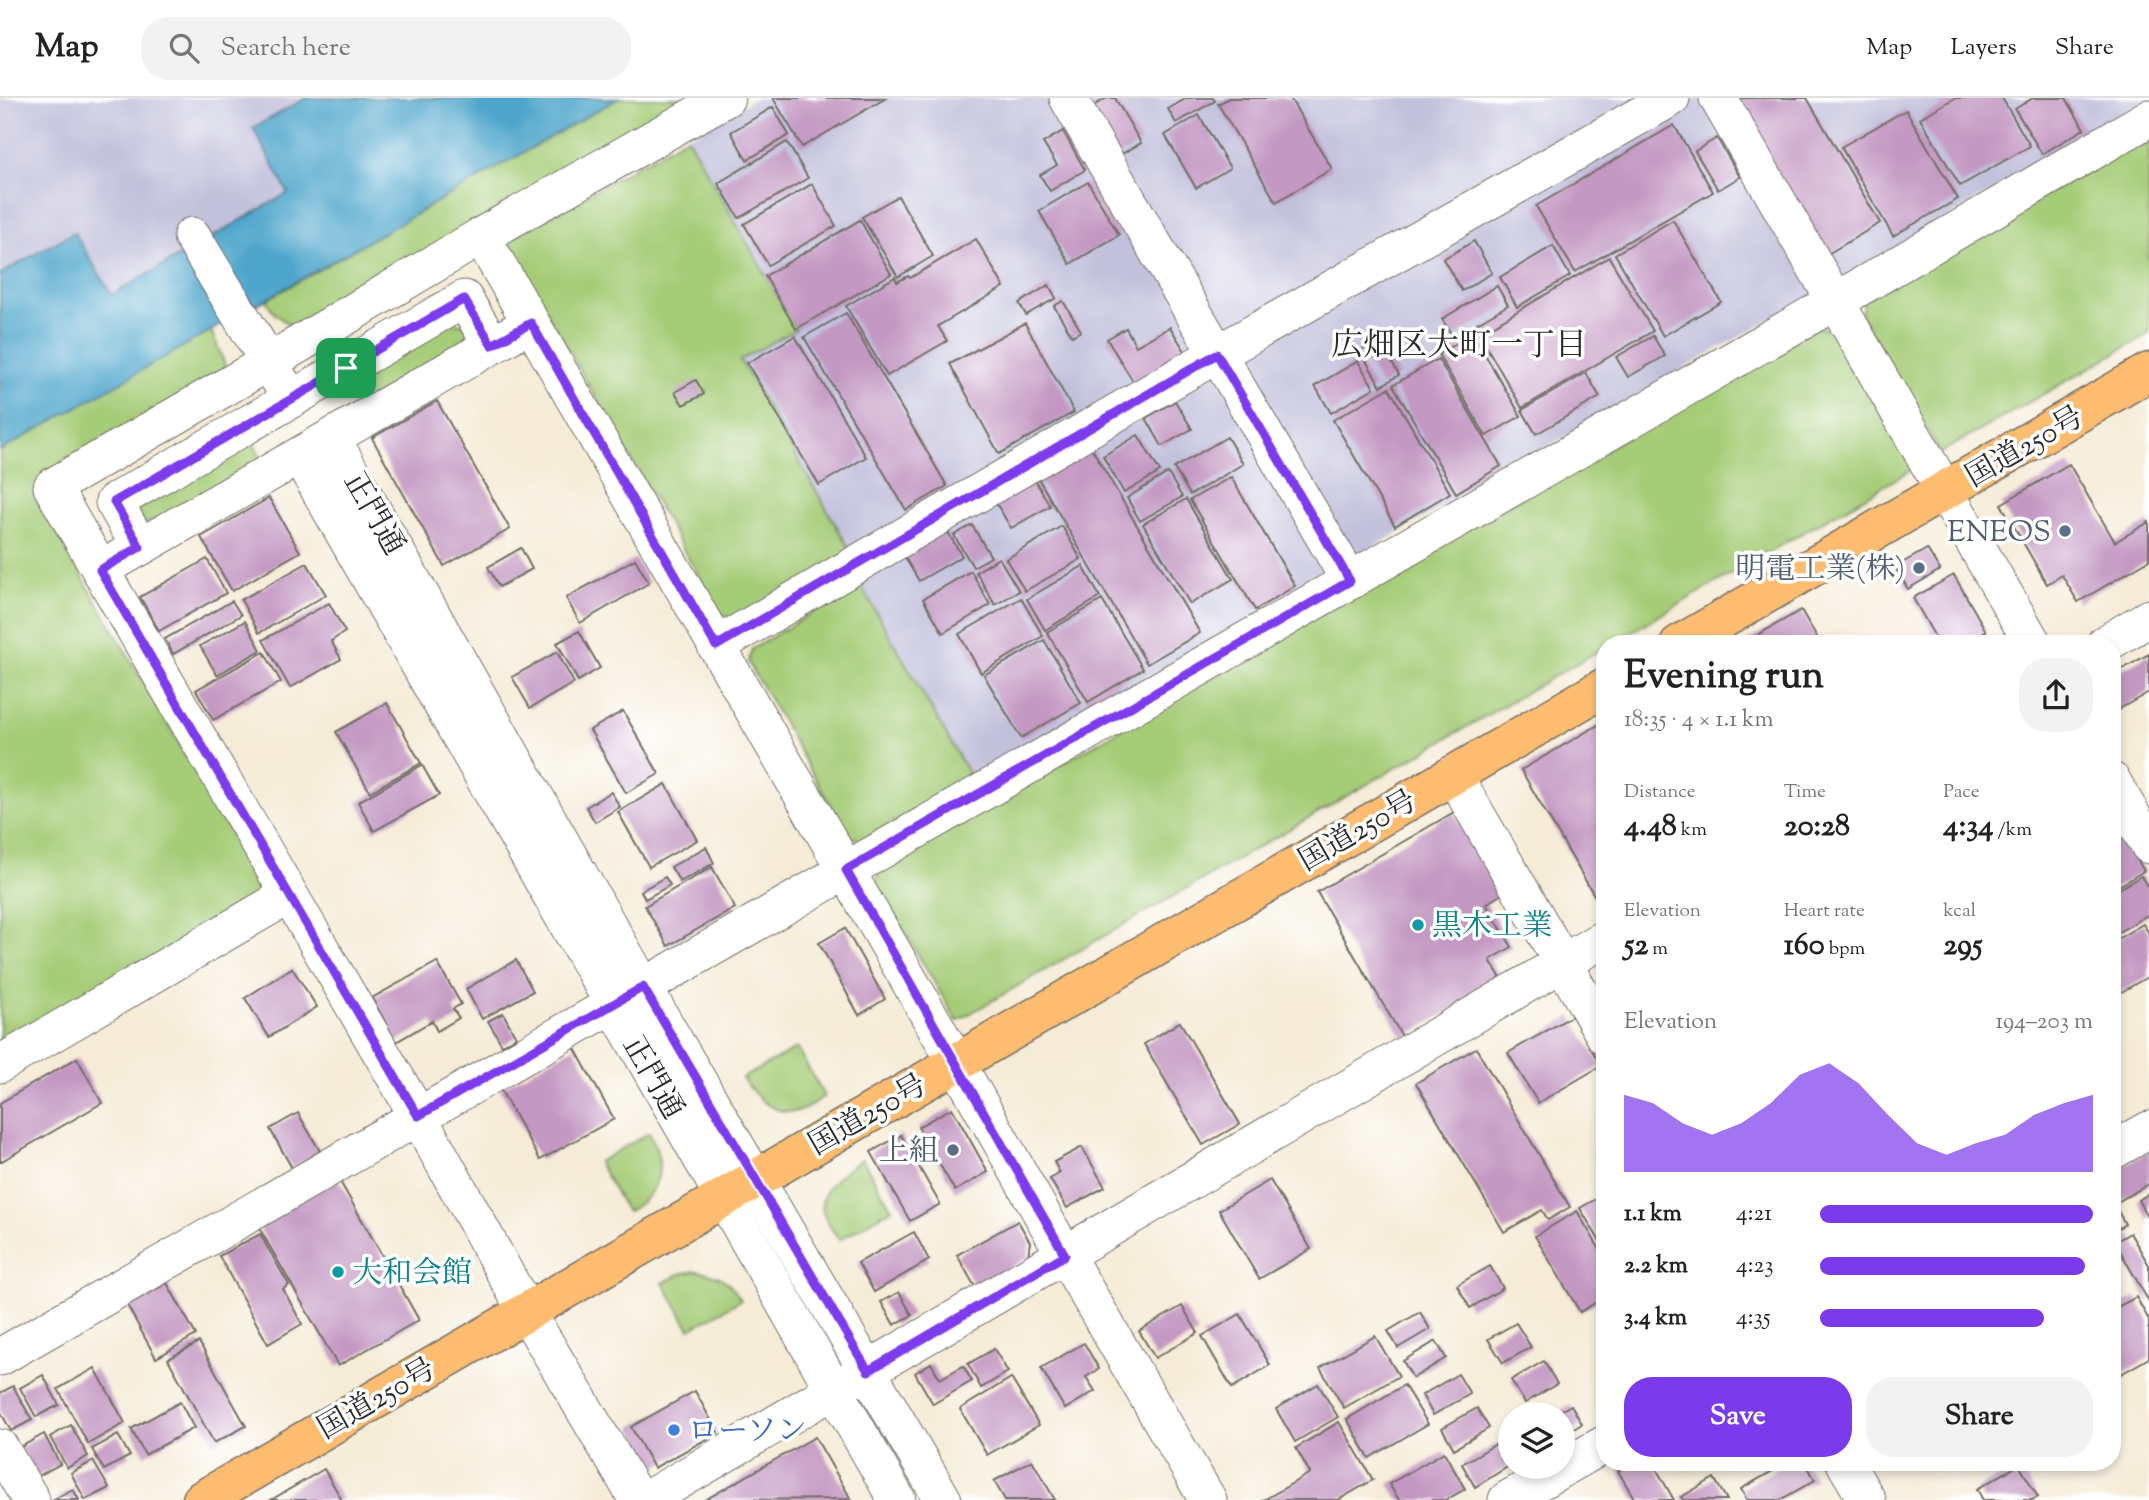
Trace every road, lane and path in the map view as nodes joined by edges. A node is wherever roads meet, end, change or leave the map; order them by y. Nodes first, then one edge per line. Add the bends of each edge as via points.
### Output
1 (726, 98) edge
2 (1068, 98) edge
3 (1671, 98) edge
4 (1718, 98) edge
5 (2149, 118) edge
6 (192, 236) dead end
7 (481, 236) junction
8 (1836, 301) junction
9 (531, 323) junction
10 (492, 345) junction
11 (1217, 354) junction
12 (269, 362) junction
13 (2149, 372) edge
14 (290, 400) junction
15 (316, 446) junction
16 (1946, 491) junction
17 (140, 547) junction
18 (100, 570) junction
19 (1350, 581) junction
20 (2149, 618) edge
21 (1696, 635) edge
22 (2028, 635) edge
23 (2120, 635) edge
24 (716, 646) junction
25 (1596, 692) edge
26 (1453, 774) junction
27 (2121, 797) edge
28 (2149, 845) edge
29 (846, 870) junction
30 (289, 895) junction
31 (1596, 943) edge
32 (1563, 962) junction
33 (628, 996) junction
34 (1596, 1020) edge
35 (956, 1062) junction
36 (0, 1064) edge
37 (418, 1116) junction
38 (2149, 1129) edge
39 (2121, 1146) edge
40 (756, 1178) junction
41 (723, 1197) junction
42 (1065, 1255) junction
43 (526, 1311) junction
44 (0, 1357) edge
45 (868, 1371) junction
46 (834, 1391) junction
47 (0, 1448) edge
48 (1596, 1449) edge
49 (1850, 1471) edge
50 (31, 1500) edge
51 (202, 1500) edge
52 (638, 1500) edge
53 (646, 1500) edge
54 (897, 1500) edge
55 (943, 1500) edge
56 (1208, 1500) edge
57 (1507, 1500) edge
58 (1867, 1500) edge

1 - 7 street
2 - 11 street
3 - 11 street
4 - 8 street
5 - 8 street
6 - 12 street
7 - 9 street
7 - 12 street
8 - 16 street
8 - 19 street
9 - 10 street
9 - 24 street
10 - 14 street via 464,299
10 - 15 street
11 - 19 street
11 - 24 street
12 - 14 street
12 - 18 street via 52,487
13 - 16 highway, 国道250号
14 - 15 street
14 - 17 street via 114,502
15 - 17 street
15 - 33 street, 正門通 via 340,453
16 - 21 highway, 国道250号
16 - 22 street
17 - 18 street
18 - 30 street
19 - 29 street
20 - 23 street
24 - 29 street
25 - 26 highway, 国道250号
26 - 32 street
26 - 35 highway, 国道250号
27 - 28 street
29 - 33 street
29 - 35 street
30 - 36 street
30 - 37 street
31 - 32 street
32 - 34 street
32 - 42 street
33 - 37 street
33 - 40 street, 正門通
33 - 41 street, 正門通
35 - 40 highway, 国道250号
35 - 42 street
37 - 43 street
37 - 44 street
38 - 39 street
40 - 41 highway, 国道250号
40 - 45 street, 正門通
41 - 43 highway, 国道250号
41 - 46 street, 正門通
42 - 45 street
42 - 56 street
43 - 51 highway, 国道250号
43 - 52 street
45 - 46 street
45 - 55 street, 正門通
46 - 53 street
46 - 54 street, 正門通
47 - 50 street
48 - 57 street
49 - 58 street

